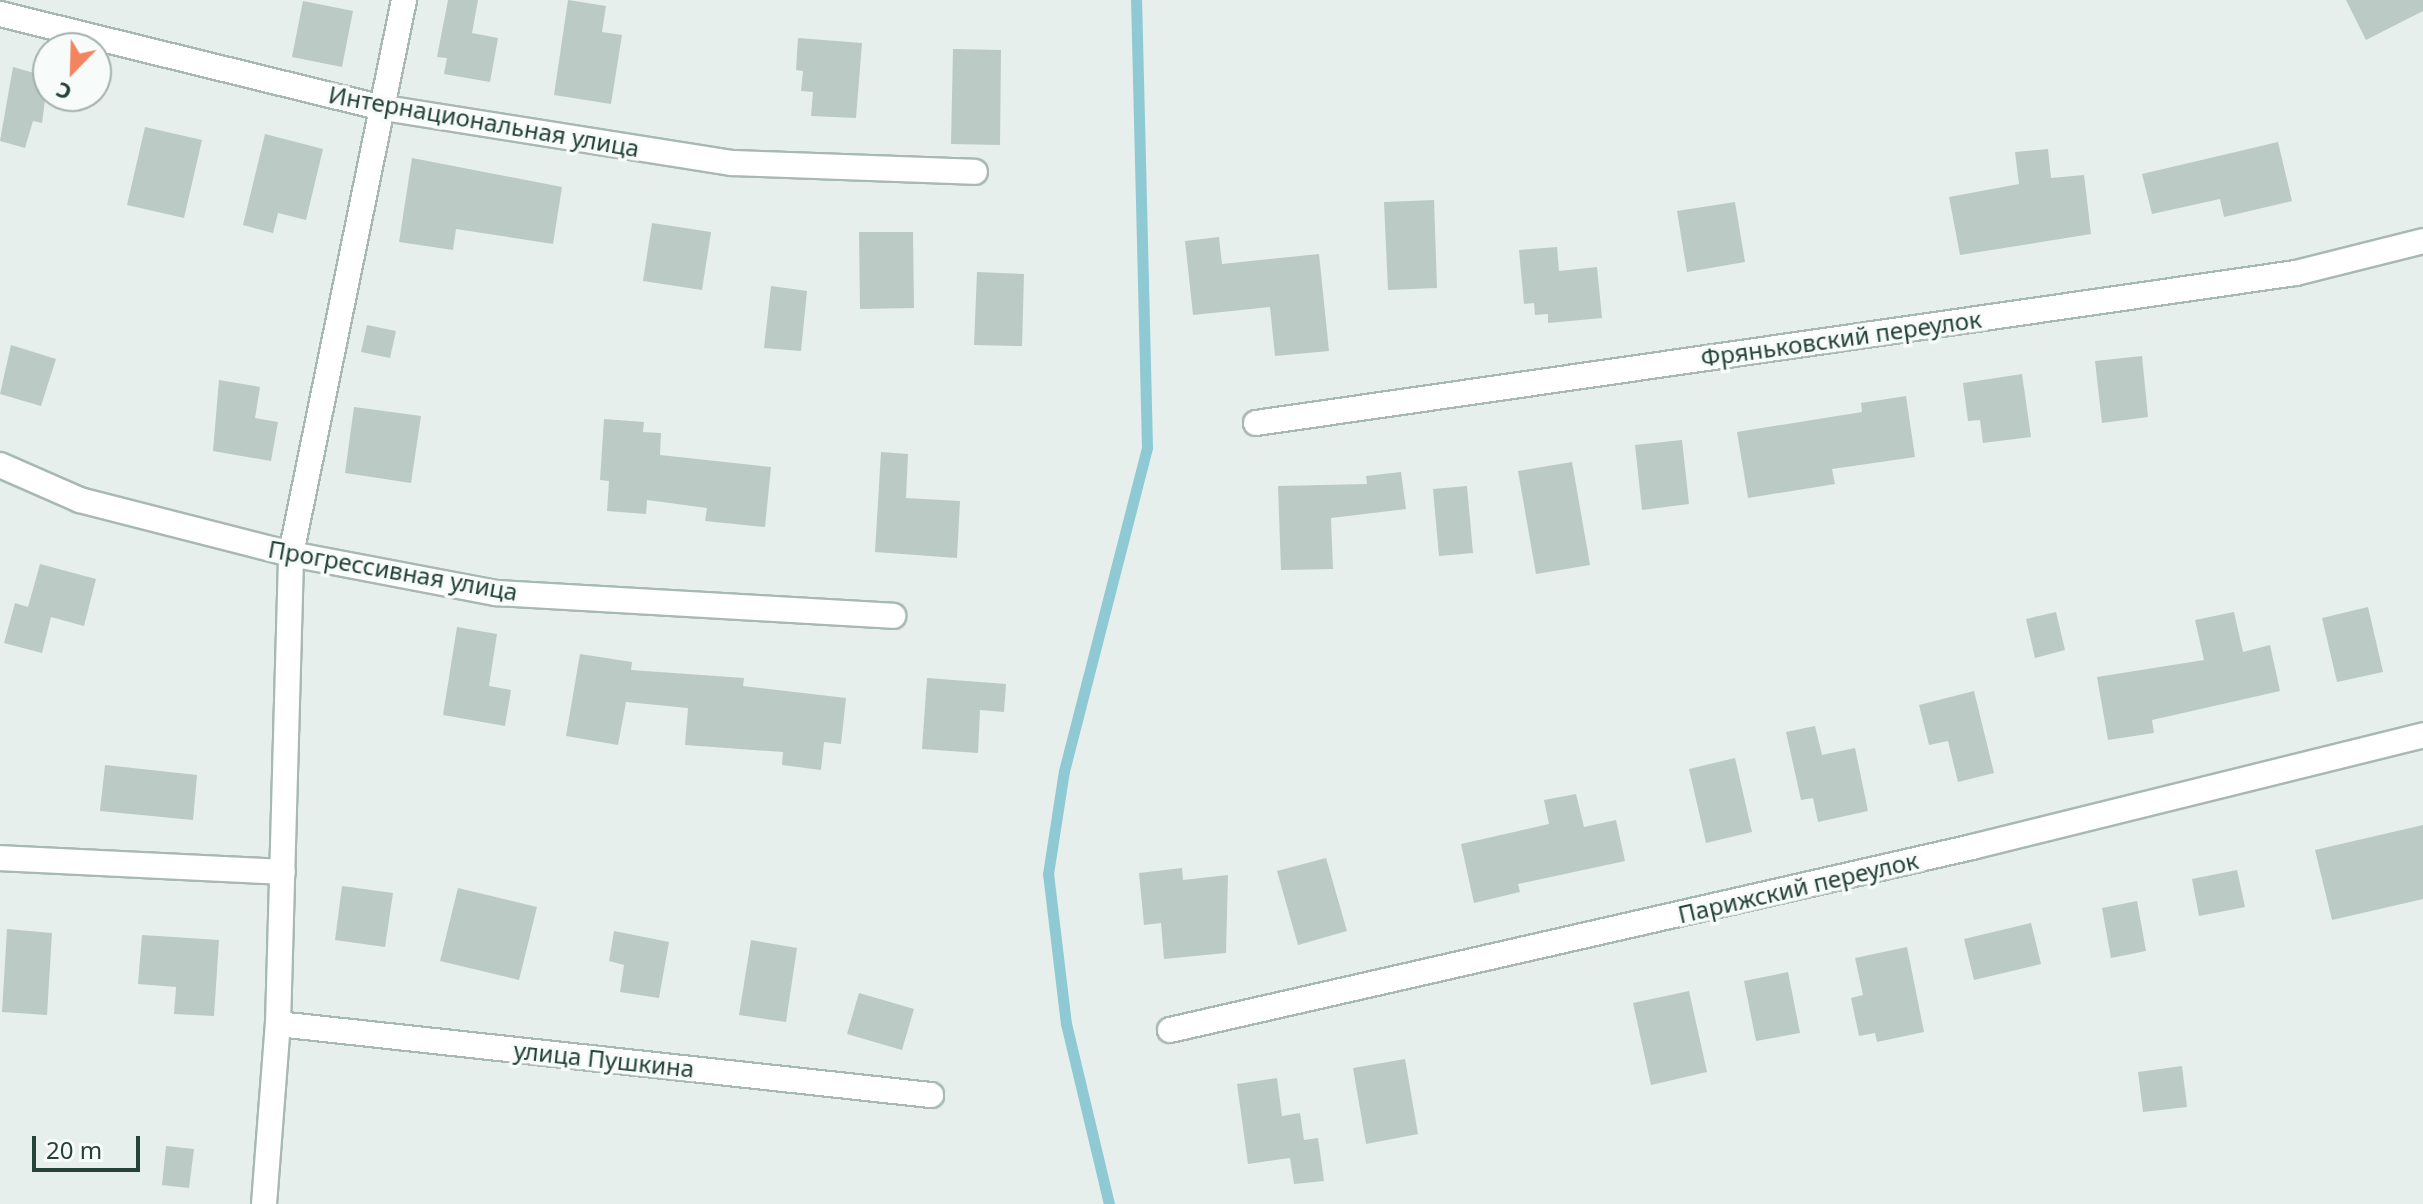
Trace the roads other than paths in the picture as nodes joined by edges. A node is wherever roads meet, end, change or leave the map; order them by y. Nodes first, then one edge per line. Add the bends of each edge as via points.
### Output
1 (404, 0) edge
2 (0, 14) edge
3 (378, 107) junction
4 (975, 172) dead end
5 (2423, 241) edge
6 (1256, 423) dead end
7 (0, 465) edge
8 (291, 554) junction
9 (893, 616) dead end
10 (2423, 735) edge
11 (0, 858) edge
12 (283, 872) junction
13 (278, 1024) junction
14 (1170, 1030) dead end
15 (931, 1095) dead end
16 (264, 1204) edge

1 - 3 street
2 - 3 street, Интернациональная улица
3 - 4 street, Интернациональная улица via 732,163
3 - 8 street
5 - 6 street, Фряньковский переулок via 2296,273
7 - 8 street, Прогрессивная улица via 80,500
8 - 9 street, Прогрессивная улица via 496,593
8 - 12 street
10 - 14 street, Парижский переулок via 1972,847
11 - 12 street
12 - 13 street
13 - 15 street, улица Пушкина
13 - 16 street

